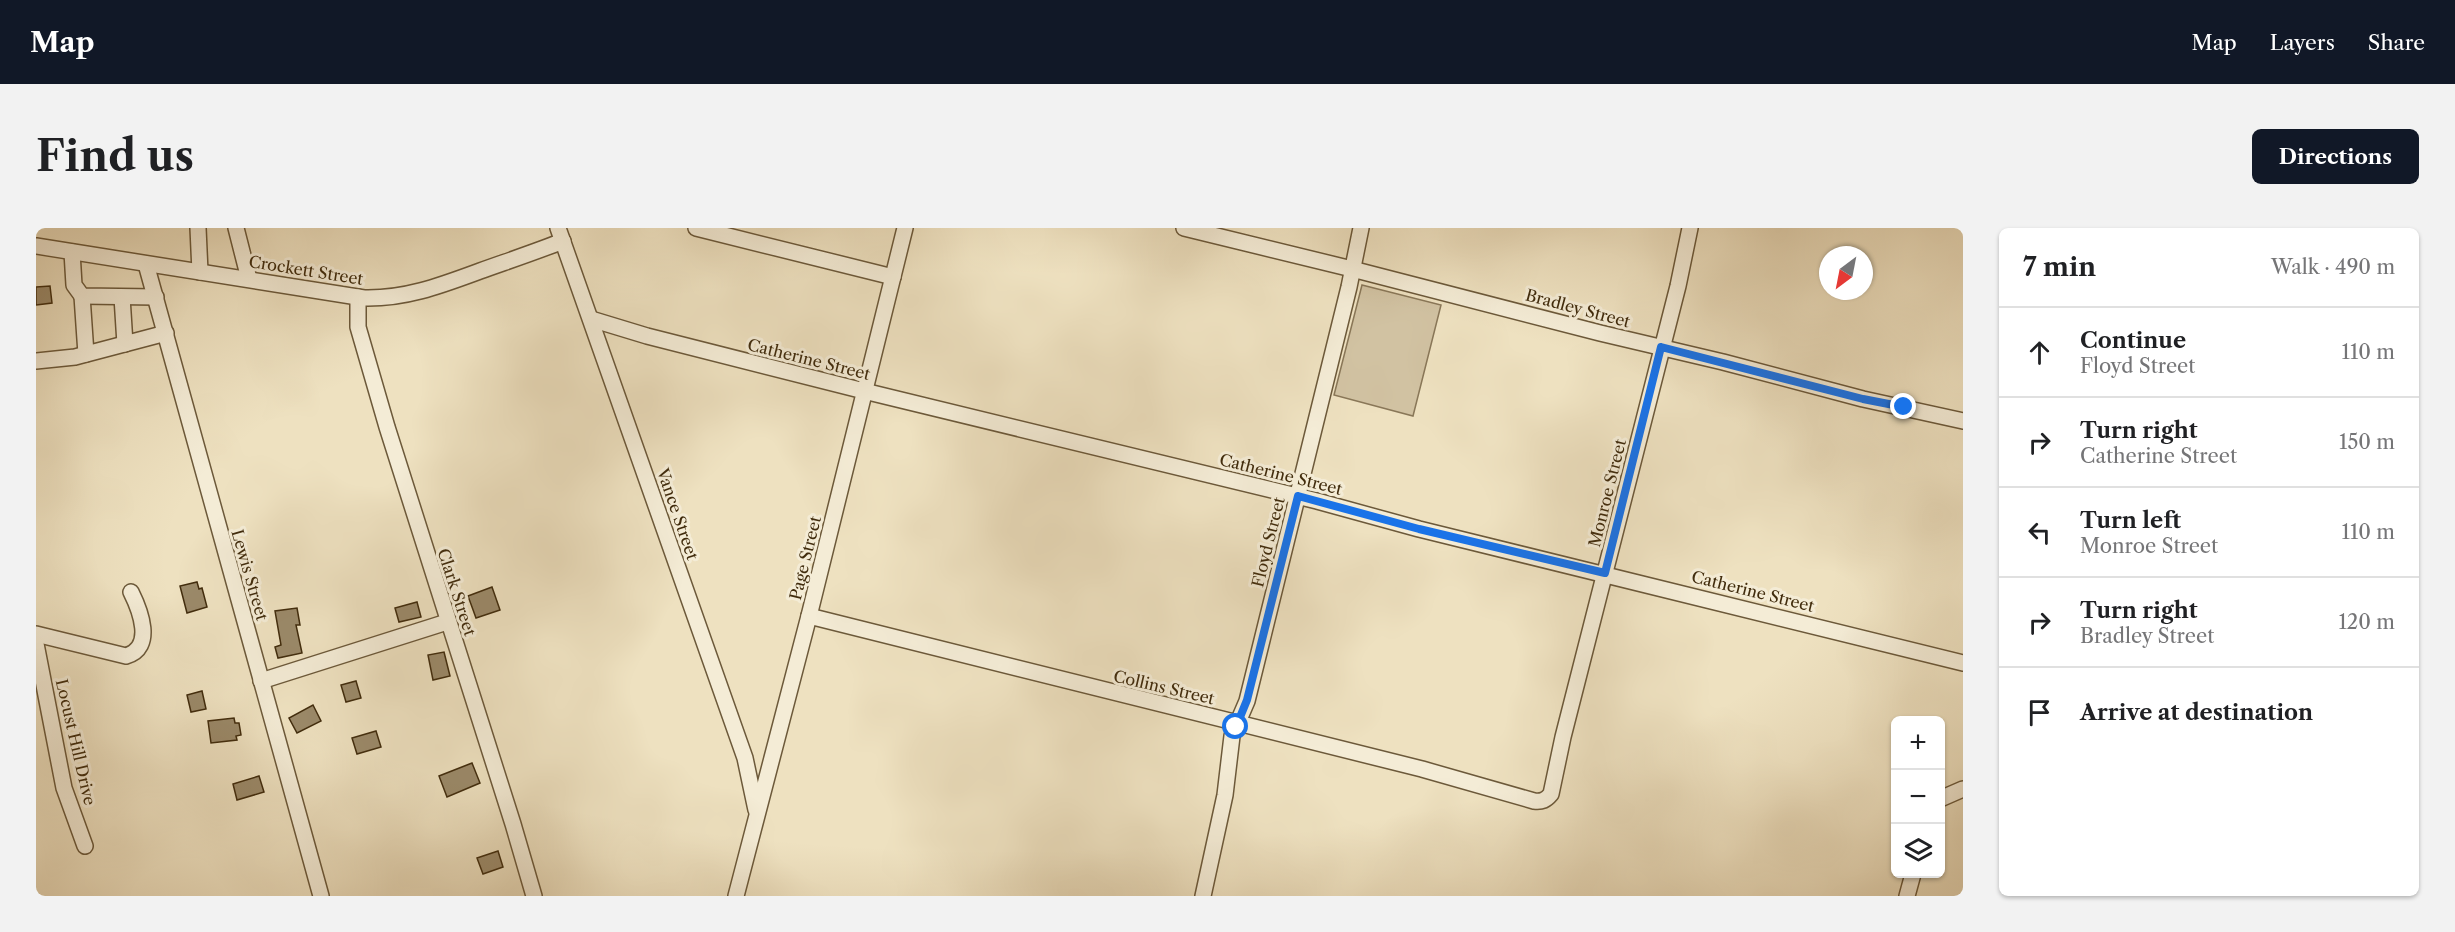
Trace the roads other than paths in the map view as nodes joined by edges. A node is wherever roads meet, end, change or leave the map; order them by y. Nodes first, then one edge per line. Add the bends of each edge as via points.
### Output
1 (198, 228) edge
2 (236, 228) edge
3 (696, 228) edge
4 (905, 228) edge
5 (1184, 228) edge
6 (1361, 228) edge
7 (1690, 228) edge
8 (560, 235) edge
9 (36, 246) edge
10 (72, 252) junction
11 (146, 264) junction
12 (1352, 269) junction
13 (200, 272) junction
14 (893, 277) junction
15 (249, 279) junction
16 (82, 296) junction
17 (122, 297) junction
18 (156, 297) junction
19 (358, 297) junction
20 (591, 319) junction
21 (166, 333) junction
22 (125, 344) junction
23 (1661, 347) junction
24 (86, 354) junction
25 (36, 361) edge
26 (864, 391) junction
27 (1963, 421) edge
28 (1298, 496) junction
29 (1605, 573) junction
30 (131, 592) dead end
31 (809, 616) junction
32 (447, 622) junction
33 (36, 634) edge
34 (36, 644) edge
35 (1963, 663) edge
36 (261, 681) junction
37 (1238, 723) junction
38 (1963, 789) edge
39 (1511, 795) joint
40 (1945, 797) edge
41 (757, 814) junction
42 (85, 846) dead end
43 (1912, 878) edge
44 (321, 896) edge
45 (534, 896) edge
46 (736, 896) edge
47 (1203, 896) edge
48 (1907, 896) edge

1 - 13 street
2 - 15 street
3 - 14 street
4 - 14 street, Page Street
5 - 12 street, Bradley Street
6 - 12 street, Floyd Street
7 - 23 street, Monroe Street
8 - 19 street, Crockett Street via 433,289 395,297
8 - 20 street, Vance Street
9 - 10 street, Crockett Street
10 - 11 street, Crockett Street
10 - 16 street via 74,285
11 - 13 street, Crockett Street
11 - 18 street, Lewis Street
12 - 23 street, Bradley Street
12 - 28 street, Floyd Street
13 - 15 street, Crockett Street
14 - 26 street, Page Street
15 - 19 street, Crockett Street
16 - 17 street
16 - 24 street
17 - 18 street
17 - 22 street
18 - 21 street, Lewis Street
19 - 32 street, Clark Street via 357,321
20 - 26 street, Catherine Street
20 - 41 street, Vance Street via 745,758
21 - 22 street
21 - 36 street, Lewis Street
22 - 24 street
23 - 27 street, Bradley Street
23 - 29 street, Monroe Street
24 - 25 street
26 - 28 street, Catherine Street
26 - 31 street, Page Street
28 - 29 street, Catherine Street
28 - 37 street, Floyd Street
29 - 35 street, Catherine Street
29 - 39 street, Monroe Street via 1551,794 1540,802
30 - 33 street via 142,624 142,643 133,654 126,656
31 - 37 street, Collins Street
31 - 41 street, Page Street
32 - 36 street
32 - 45 street, Clark Street
34 - 42 street, Locust Hill Drive via 64,788
36 - 44 street, Lewis Street
37 - 39 street, Collins Street
37 - 47 street, Floyd Street via 1232,736 1225,795
38 - 40 street
41 - 46 street, Page Street
43 - 48 street

